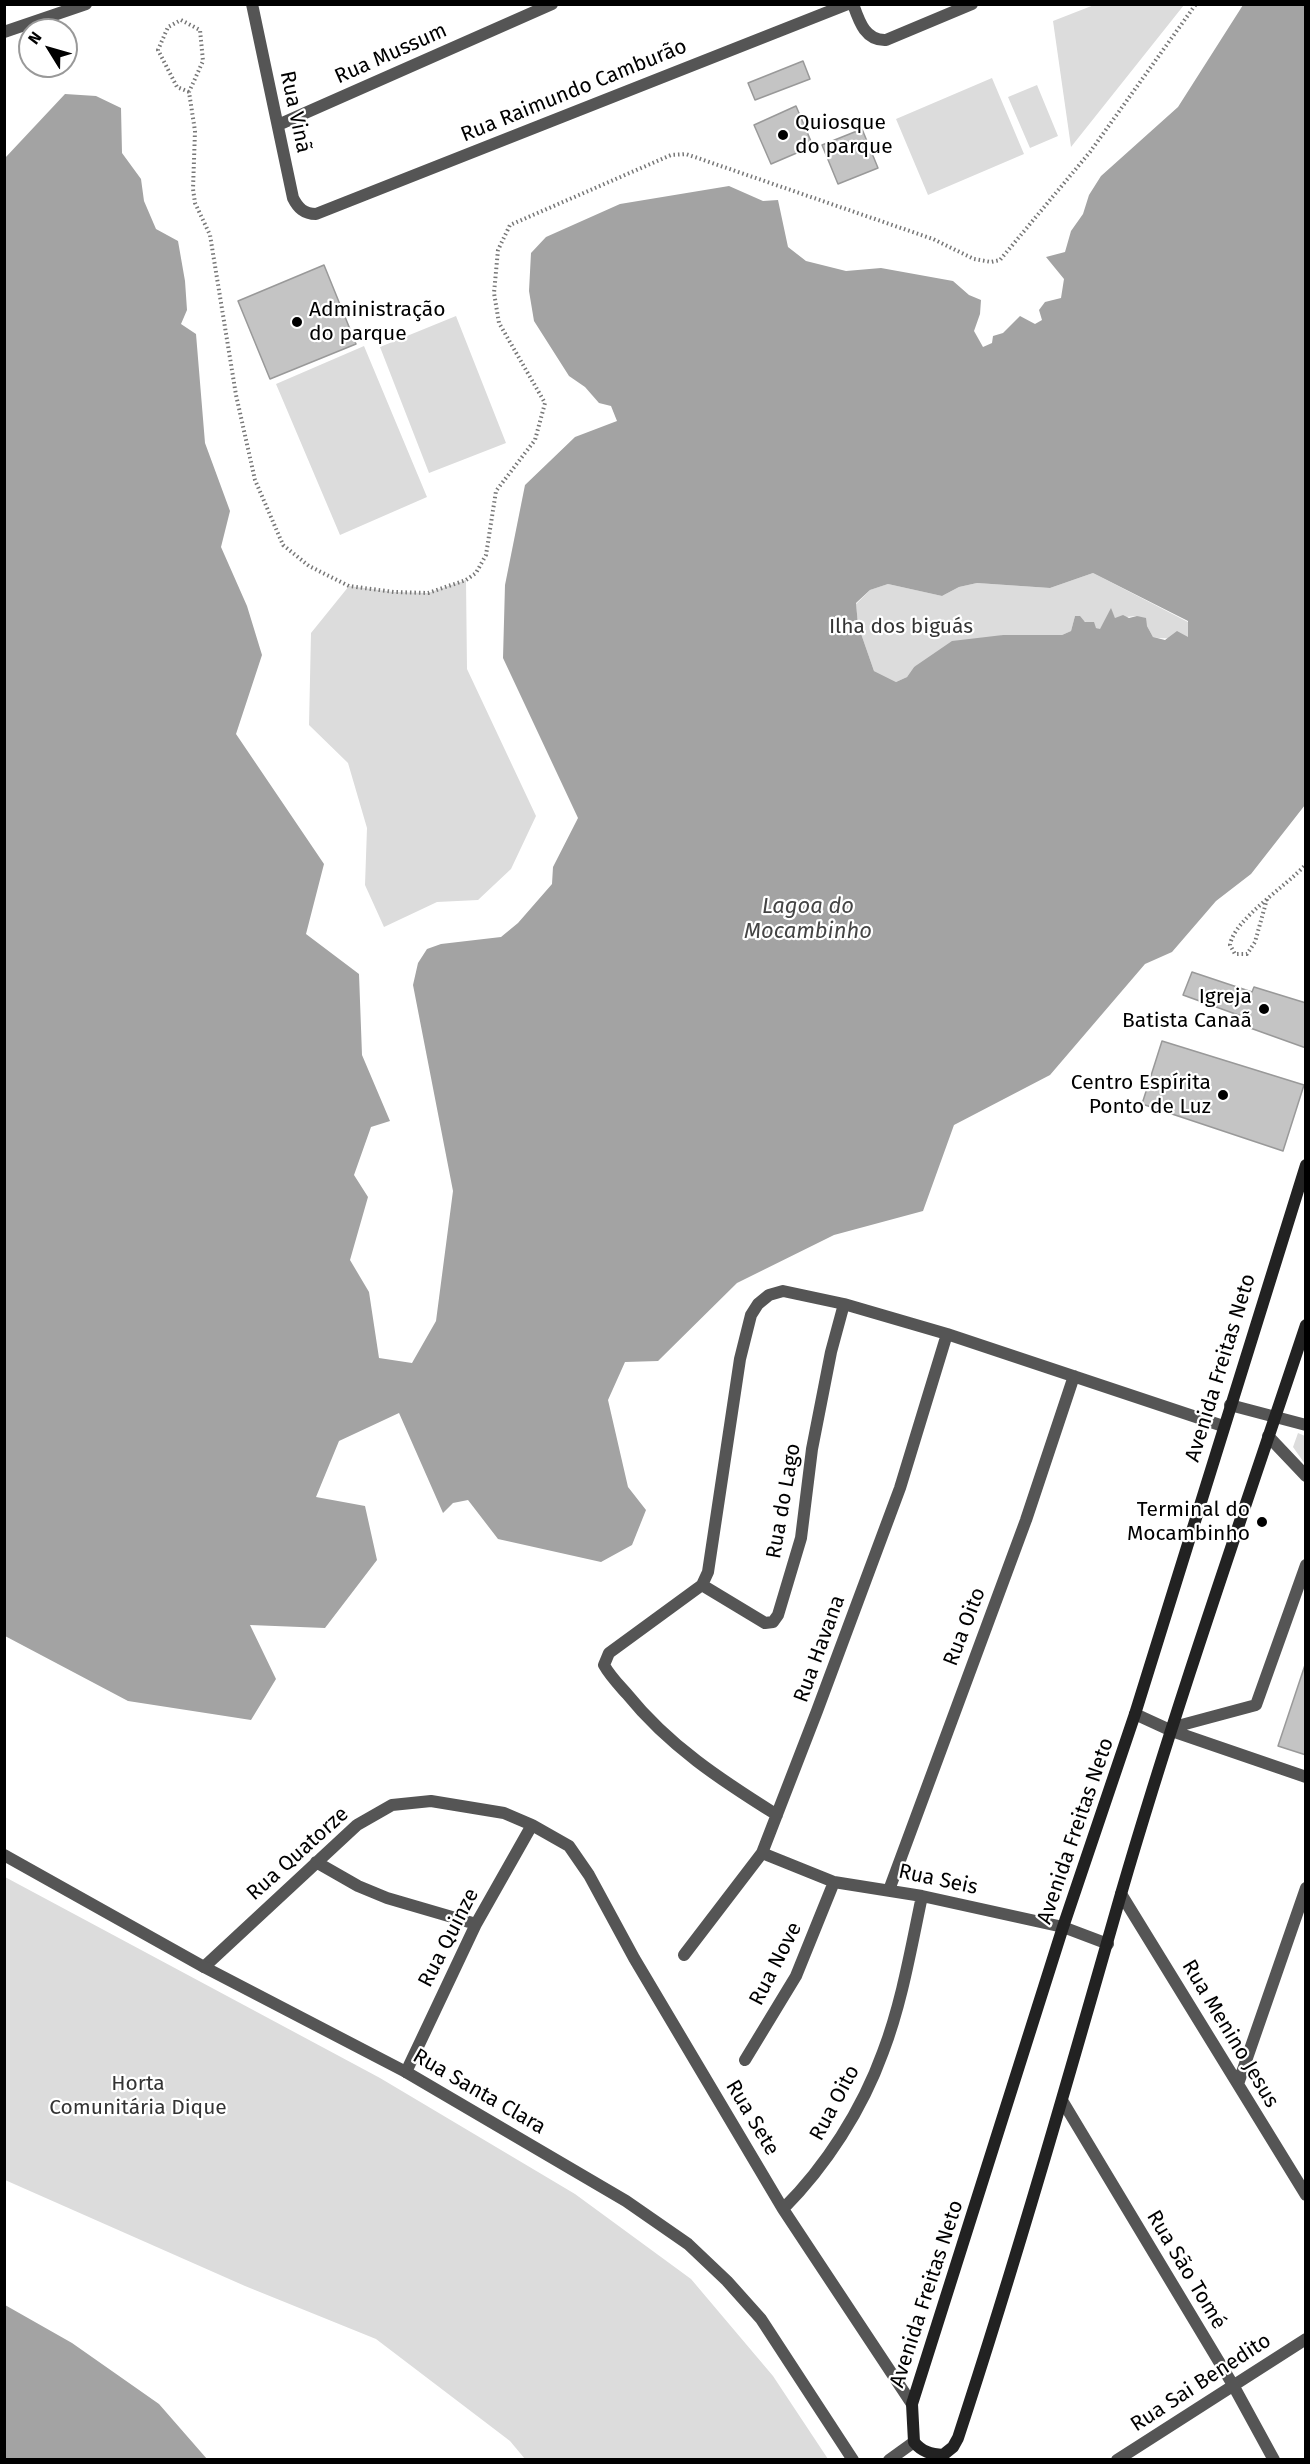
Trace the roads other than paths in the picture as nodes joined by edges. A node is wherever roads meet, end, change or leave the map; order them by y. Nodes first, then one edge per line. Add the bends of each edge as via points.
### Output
1 (86, 4) edge
2 (252, 4) edge
3 (552, 4) edge
4 (848, 4) edge
5 (853, 4) edge
6 (972, 4) edge
7 (4, 32) edge
8 (278, 124) junction
9 (316, 214) joint
10 (1305, 1165) edge
11 (844, 1304) junction
12 (1305, 1325) edge
13 (947, 1334) junction
14 (1074, 1376) junction
15 (1230, 1406) junction
16 (1275, 1416) junction
17 (1305, 1425) edge
18 (1223, 1426) junction
19 (1268, 1436) junction
20 (1305, 1476) edge
21 (1305, 1565) edge
22 (702, 1585) junction
23 (1135, 1714) junction
24 (1173, 1729) junction
25 (1305, 1777) edge
26 (777, 1815) junction
27 (532, 1825) junction
28 (569, 1846) joint
29 (762, 1853) junction
30 (4, 1854) edge
31 (315, 1862) junction
32 (834, 1882) junction
33 (1305, 1888) edge
34 (889, 1890) junction
35 (1121, 1894) junction
36 (922, 1896) junction
37 (476, 1924) junction
38 (1064, 1927) junction
39 (1108, 1944) junction
40 (684, 1955) dead end
41 (204, 1968) junction
42 (745, 2060) dead end
43 (406, 2072) junction
44 (1238, 2084) junction
45 (1063, 2102) junction
46 (1305, 2195) edge
47 (783, 2209) junction
48 (1305, 2339) edge
49 (1233, 2385) junction
50 (912, 2404) junction
51 (914, 2442) junction
52 (945, 2457) edge
53 (852, 2460) edge
54 (889, 2460) edge
55 (1117, 2460) edge
56 (1274, 2460) edge

1 - 7 street
2 - 8 street, Rua Vinã
3 - 8 street, Rua Mussum
4 - 9 street, Rua Raimundo Camburão
5 - 6 street via 865,31 877,40 886,40
8 - 9 street, Rua Vinã via 293,198 301,210
10 - 15 main road, Avenida Freitas Neto
11 - 13 street
11 - 22 street via 783,1291 769,1295 751,1315 740,1359 712,1555
11 - 22 street, Rua do Lago via 812,1449 801,1538 778,1615 773,1622 765,1623
12 - 16 main road
13 - 14 street
13 - 26 street, Rua Havana via 900,1488
14 - 18 street
14 - 34 street, Rua Oito via 1026,1520
15 - 16 street
15 - 18 main road, Avenida Freitas Neto
16 - 17 street
16 - 19 main road
18 - 23 main road, Avenida Freitas Neto
19 - 20 street
19 - 24 main road
21 - 24 street via 1256,1705
22 - 26 street via 609,1653 604,1665 648,1720 697,1764
23 - 24 street
23 - 38 main road, Avenida Freitas Neto
24 - 25 street
24 - 35 main road
26 - 29 street, Rua Havana
27 - 28 street, Rua Quatorze
27 - 31 street, Rua Quatorze via 504,1813 431,1801 392,1805 357,1825
27 - 37 street, Rua Quinze
28 - 47 street, Rua Sete
29 - 32 street, Rua Seis
29 - 40 street, Rua Havana
30 - 41 street, Rua Santa Clara
31 - 37 street via 387,1898
31 - 41 street, Rua Quatorze
32 - 34 street, Rua Seis
32 - 42 street, Rua Nove via 796,1976
33 - 44 street
34 - 36 street, Rua Seis
35 - 39 main road
35 - 44 street, Rua Menino Jesus
36 - 38 street, Rua Seis
36 - 47 street, Rua Oito via 883,2052 834,2150
37 - 43 street, Rua Quinze
38 - 39 street, Rua Seis
38 - 50 main road, Avenida Freitas Neto
39 - 45 main road
41 - 43 street, Rua Santa Clara
43 - 53 street, Rua Santa Clara via 599,2184 688,2244 761,2319
44 - 46 street, Rua Menino Jesus
45 - 49 street, Rua São Tomé
45 - 52 main road via 958,2438
47 - 50 street, Rua Sete
48 - 49 street, Rua Sai Benedito
49 - 55 street, Rua Sai Benedito
49 - 56 street, Rua São Tomé
50 - 51 main road, Avenida Freitas Neto
51 - 52 main road via 927,2452
51 - 54 street

